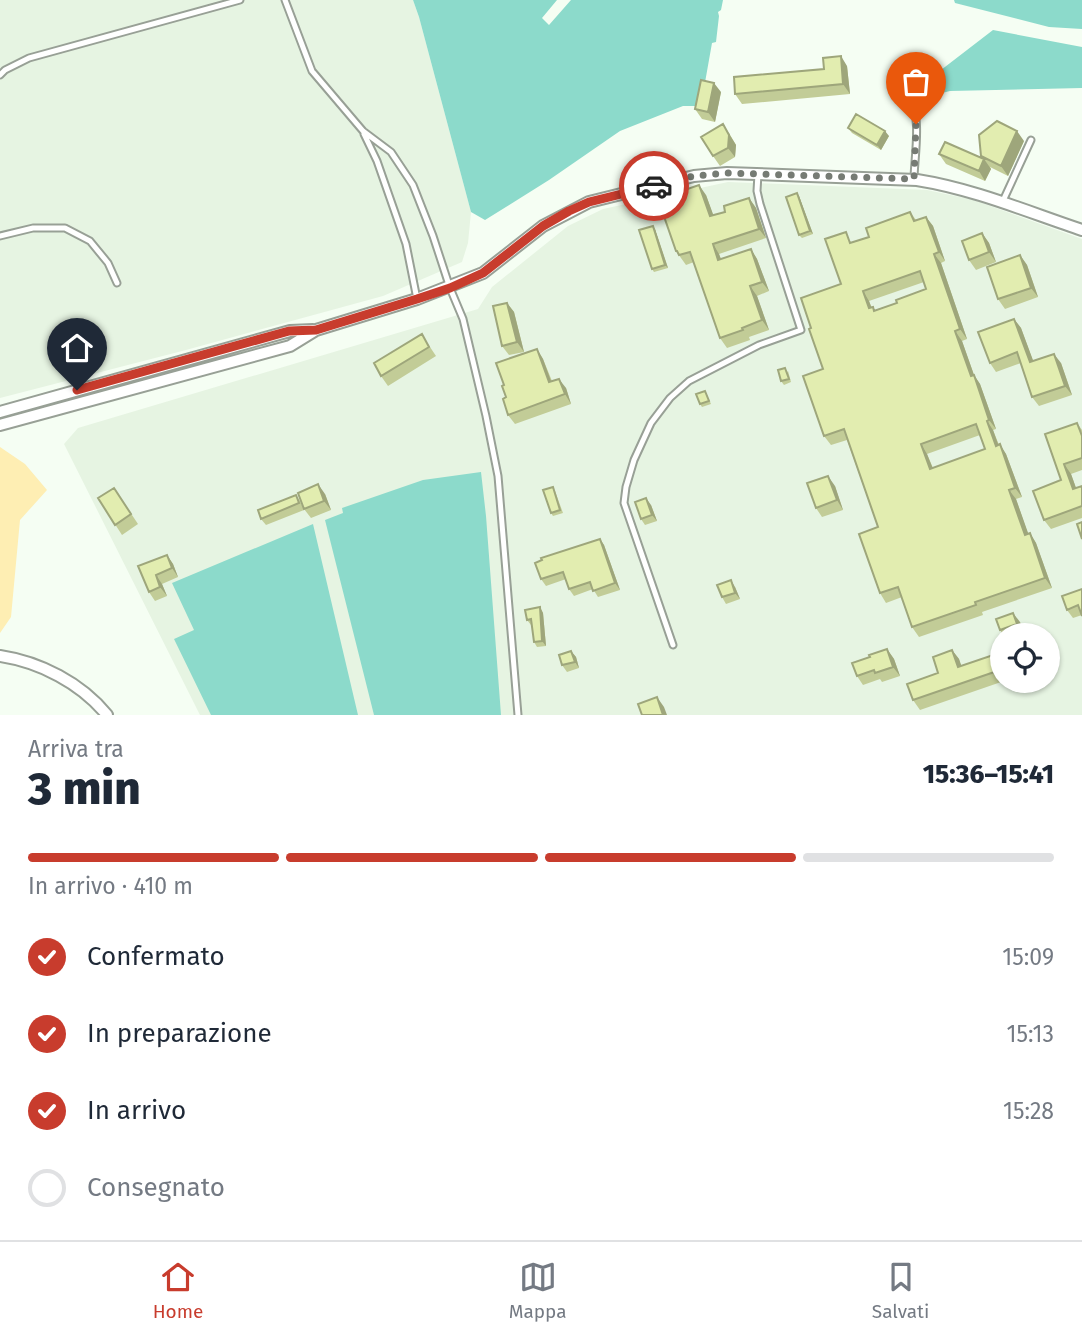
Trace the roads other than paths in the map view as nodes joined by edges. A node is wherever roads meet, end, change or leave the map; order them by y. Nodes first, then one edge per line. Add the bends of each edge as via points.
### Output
1 (240, 0) edge
2 (285, 0) edge
3 (0, 75) edge
4 (892, 87) dead end
5 (363, 131) junction
6 (1031, 139) dead end
7 (758, 174) junction
8 (914, 179) junction
9 (1002, 203) junction
10 (1082, 230) edge
11 (0, 236) edge
12 (117, 283) dead end
13 (450, 288) junction
14 (417, 299) junction
15 (316, 330) junction
16 (160, 367) junction
17 (126, 376) junction
18 (163, 380) junction
19 (130, 389) junction
20 (0, 412) edge
21 (0, 425) edge
22 (673, 645) dead end
23 (0, 656) edge
24 (107, 715) edge
25 (518, 715) edge

1 - 3 lane via 29,58
2 - 5 lane via 312,71
4 - 8 lane via 912,103 915,113
5 - 13 lane via 391,152 412,185
5 - 14 lane via 405,244
6 - 9 lane
7 - 8 street
7 - 13 street via 694,176 589,202 543,226 483,273
7 - 22 lane via 757,191 802,330 759,345 689,381 651,423 625,487 624,503
8 - 9 street
9 - 10 street
11 - 12 lane via 33,228 65,228 90,242
13 - 14 street
13 - 25 lane via 463,319 498,476
14 - 15 street
15 - 16 street via 289,331
15 - 18 street via 290,346
16 - 17 street
16 - 18 lane
17 - 19 lane
17 - 20 street
18 - 19 street
19 - 21 street
23 - 24 street via 46,669 78,687

